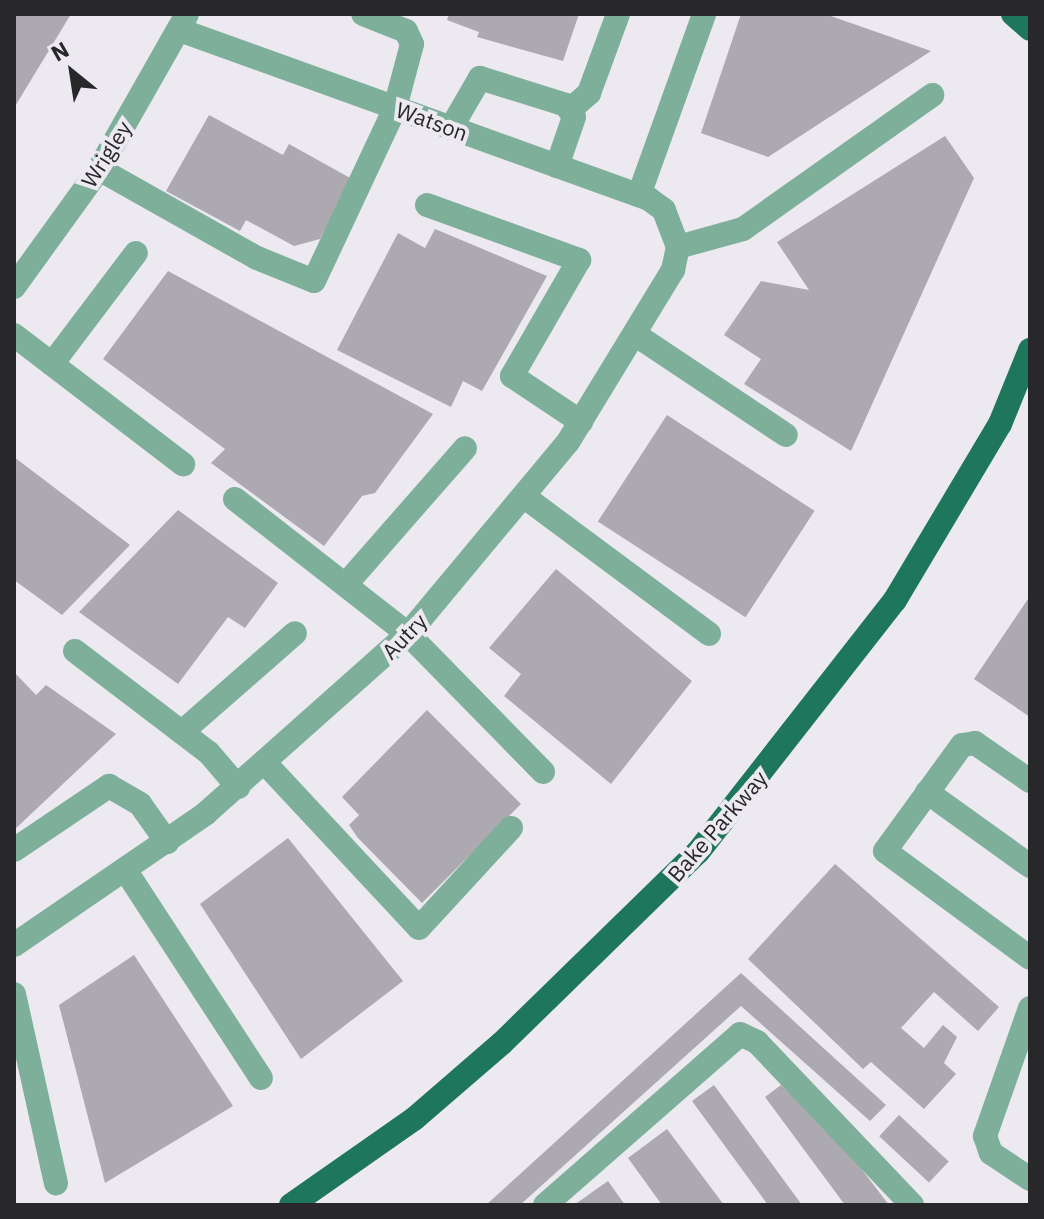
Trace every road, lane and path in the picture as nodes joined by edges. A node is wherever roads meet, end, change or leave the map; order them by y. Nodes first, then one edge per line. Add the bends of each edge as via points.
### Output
1 (363, 14) edge
2 (618, 14) edge
3 (704, 14) edge
4 (1013, 14) edge
5 (183, 22) edge
6 (1030, 29) edge
7 (932, 95) dead end
8 (395, 108) junction
9 (572, 108) junction
10 (451, 128) junction
11 (557, 166) junction
12 (99, 169) junction
13 (639, 195) junction
14 (427, 205) dead end
15 (676, 238) junction
16 (136, 253) dead end
17 (19, 271) edge
18 (14, 335) edge
19 (636, 335) junction
20 (1030, 350) edge
21 (52, 364) junction
22 (581, 422) junction
23 (786, 435) dead end
24 (465, 448) dead end
25 (183, 464) dead end
26 (526, 498) junction
27 (235, 499) dead end
28 (347, 583) junction
29 (295, 633) dead end
30 (408, 634) junction
31 (709, 634) dead end
32 (75, 651) dead end
33 (182, 732) junction
34 (266, 764) junction
35 (543, 772) dead end
36 (1030, 781) edge
37 (238, 787) junction
38 (927, 792) junction
39 (511, 828) dead end
40 (167, 842) junction
41 (14, 850) edge
42 (1030, 866) edge
43 (126, 871) junction
44 (14, 945) edge
45 (1030, 958) edge
46 (14, 994) edge
47 (1030, 1008) edge
48 (261, 1078) dead end
49 (1030, 1179) edge
50 (56, 1183) dead end
51 (291, 1205) edge
52 (545, 1205) edge
53 (912, 1205) edge

1 - 8 street via 406,31 412,44
2 - 9 street via 589,93
3 - 13 street
4 - 6 main road
5 - 8 street, Watson
5 - 12 street, Wrigley
7 - 15 street via 743,229
8 - 10 street, Watson
8 - 12 street via 314,281 257,258
9 - 10 street via 480,78
9 - 11 street
10 - 11 street, Watson
11 - 13 street, Watson
12 - 17 street, Wrigley
13 - 15 street, Watson via 664,210
14 - 22 street via 579,260 512,376
15 - 19 street, Autry
16 - 21 street
18 - 21 street
19 - 22 street, Autry
19 - 23 street
20 - 51 main road, Bake Parkway via 1000,424 895,600 698,852 502,1043 414,1119
21 - 25 street
22 - 26 street, Autry
24 - 28 street
26 - 30 street, Autry
26 - 31 street
27 - 28 street
28 - 30 street
29 - 33 street
30 - 34 street, Autry
30 - 35 street
32 - 33 street
33 - 37 street
34 - 37 street, Autry
34 - 39 street via 419,928
36 - 38 street via 975,743 962,745
37 - 40 street, Autry
38 - 42 street
38 - 45 street via 885,851
40 - 41 street via 140,804 109,786
40 - 43 street, Autry
43 - 44 street, Autry
43 - 48 street
46 - 50 street
47 - 49 street via 985,1136 991,1153
52 - 53 street via 740,1034 757,1042

